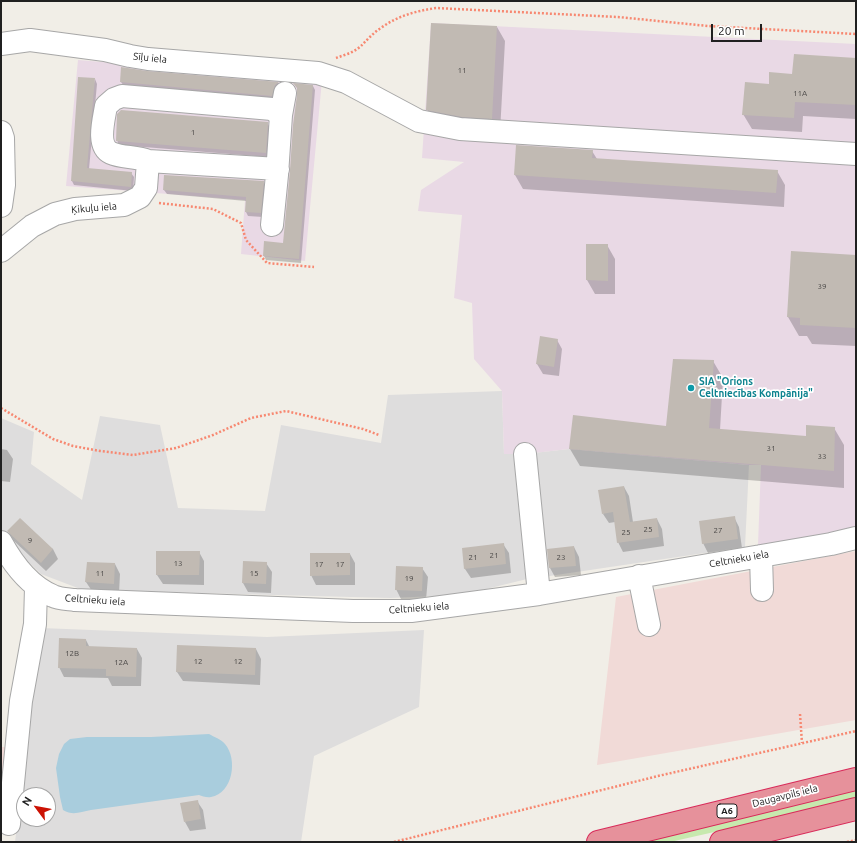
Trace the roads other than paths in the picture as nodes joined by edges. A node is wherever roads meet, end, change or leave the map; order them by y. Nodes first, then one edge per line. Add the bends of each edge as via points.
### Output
1 (1, 44) edge
2 (285, 93) dead end
3 (281, 115) junction
4 (1, 132) edge
5 (856, 154) edge
6 (148, 161) junction
7 (278, 169) junction
8 (1, 206) edge
9 (272, 225) dead end
10 (1, 251) edge
11 (525, 454) dead end
12 (856, 538) edge
13 (1, 542) edge
14 (761, 556) junction
15 (7, 566) edge
16 (639, 576) junction
17 (36, 587) junction
18 (762, 590) dead end
19 (539, 594) junction
20 (648, 625) dead end
21 (856, 779) edge
22 (856, 809) edge
23 (9, 824) dead end
24 (598, 842) edge
25 (721, 842) edge

1 - 5 street, Sīļu iela via 30,40 106,50 130,56 318,72 346,82 419,121 460,129
2 - 3 street
3 - 6 street via 272,109 122,96 114,99 106,106 102,142 104,148 111,153
3 - 7 street
4 - 8 street via 4,185
6 - 7 street
6 - 10 street, Ķikuļu iela via 146,188 140,197 124,205 75,209 55,214 32,226
7 - 9 street
11 - 19 street
12 - 14 street, Celtnieku iela
13 - 15 street, Celtnieku iela
14 - 16 street, Celtnieku iela
14 - 18 street
15 - 17 street, Celtnieku iela
16 - 19 street, Celtnieku iela
16 - 20 street
17 - 19 street, Celtnieku iela via 54,597 75,600 353,611 411,611
17 - 23 street via 35,624 21,701
21 - 24 highway, Daugavpils iela / A6
22 - 25 highway

